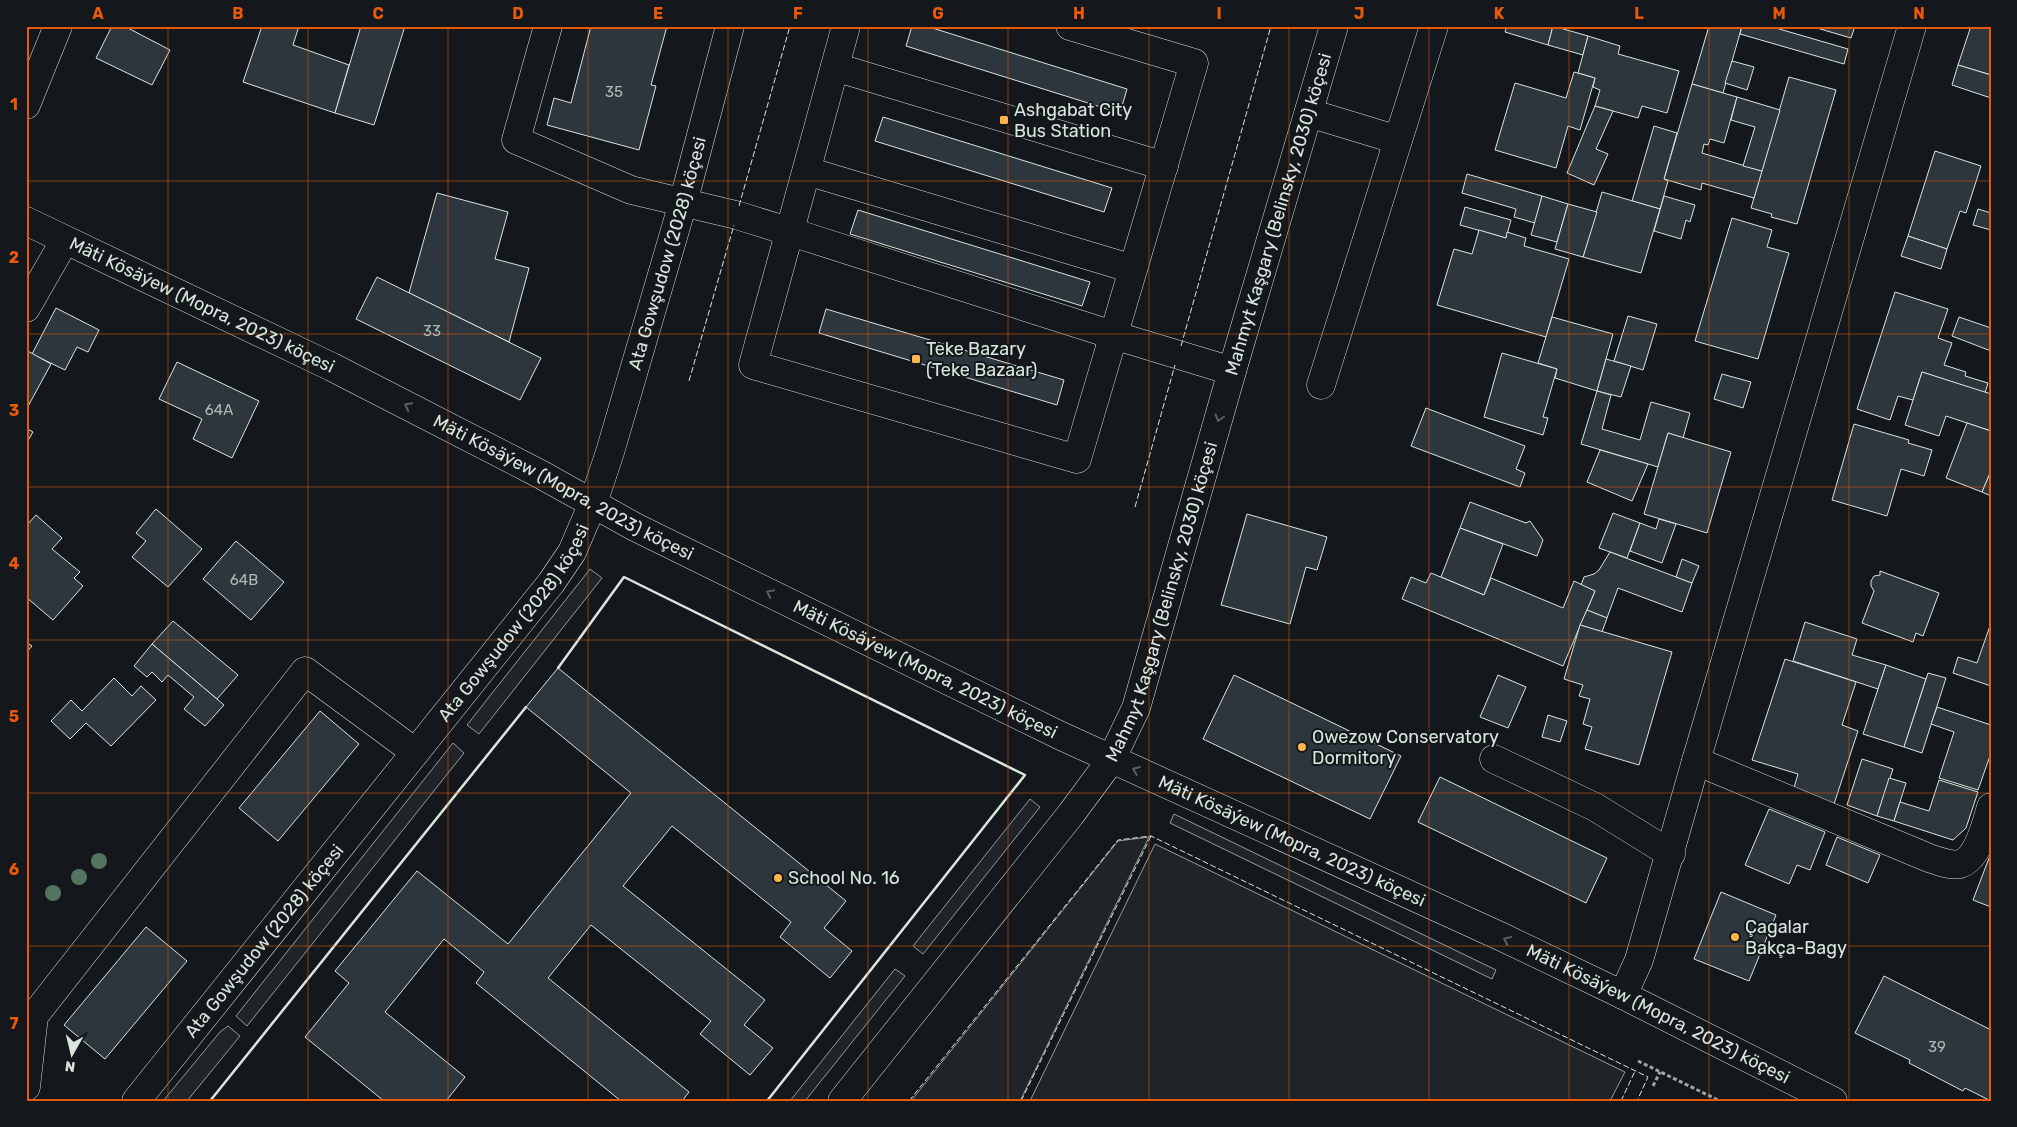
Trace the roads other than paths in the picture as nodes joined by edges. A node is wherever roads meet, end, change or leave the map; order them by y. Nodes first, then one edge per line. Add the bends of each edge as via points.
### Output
1 (58, 26) edge
2 (548, 26) edge
3 (730, 26) edge
4 (846, 26) edge
5 (1070, 26) edge
6 (1334, 26) edge
7 (1434, 26) edge
8 (1912, 26) edge
9 (835, 67) junction
10 (26, 105) edge
11 (1309, 113) junction
12 (1398, 140) junction
13 (1164, 166) junction
14 (807, 171) junction
15 (683, 203) junction
16 (26, 221) edge
17 (791, 232) junction
18 (65, 240) junction
19 (1133, 269) junction
20 (26, 308) edge
21 (1113, 335) junction
22 (1232, 371) junction
23 (1321, 385) dead end
24 (593, 503) junction
25 (414, 752) junction
26 (1494, 759) dead end
27 (1111, 760) junction
28 (1696, 761) junction
29 (1991, 807) edge
30 (1670, 854) junction
31 (26, 990) edge
32 (1623, 995) junction
33 (34, 1016) junction
34 (26, 1087) edge
35 (1816, 1097) edge
36 (136, 1101) edge
37 (842, 1101) edge

1 - 10 street
2 - 15 street via 516,140 631,190
3 - 15 street, Ata Gowşudow (2028) köçesi
4 - 9 street
5 - 13 street via 1194,63
6 - 11 street, Mahmyt Kaşgary (Belinsky, 2030) köçesi
7 - 12 street
8 - 28 street
9 - 13 street
9 - 14 street
11 - 12 street
11 - 22 street, Mahmyt Kaşgary (Belinsky, 2030) köçesi
12 - 23 street
13 - 19 street
14 - 17 street
14 - 19 street
15 - 17 street
15 - 24 street, Ata Gowşudow (2028) köçesi
16 - 18 street, Mäti Kösäýew (Mopra, 2023) köçesi
17 - 21 street
17 - 21 street via 753,366 1077,459
18 - 20 street
24 -> 18 street, Mäti Kösäýew (Mopra, 2023) köçesi via 332,367
19 - 21 street
21 - 22 street
22 -> 27 street, Mahmyt Kaşgary (Belinsky, 2030) köçesi via 1136,708
24 - 25 street, Ata Gowşudow (2028) köçesi via 572,552 551,583
27 -> 24 street, Mäti Kösäýew (Mopra, 2023) köçesi
25 - 33 street via 305,671
25 - 36 street, Ata Gowşudow (2028) köçesi
26 - 30 street via 1596,807
32 -> 27 street, Mäti Kösäýew (Mopra, 2023) köçesi
27 - 37 street, Mahmyt Kaşgary (Belinsky, 2030) köçesi
28 - 29 street via 1947,863 1960,864 1970,857 1979,845
28 - 30 street
30 - 32 street via 1639,960
31 - 33 street
32 - 35 street, Mäti Kösäýew (Mopra, 2023) köçesi
33 - 34 street

